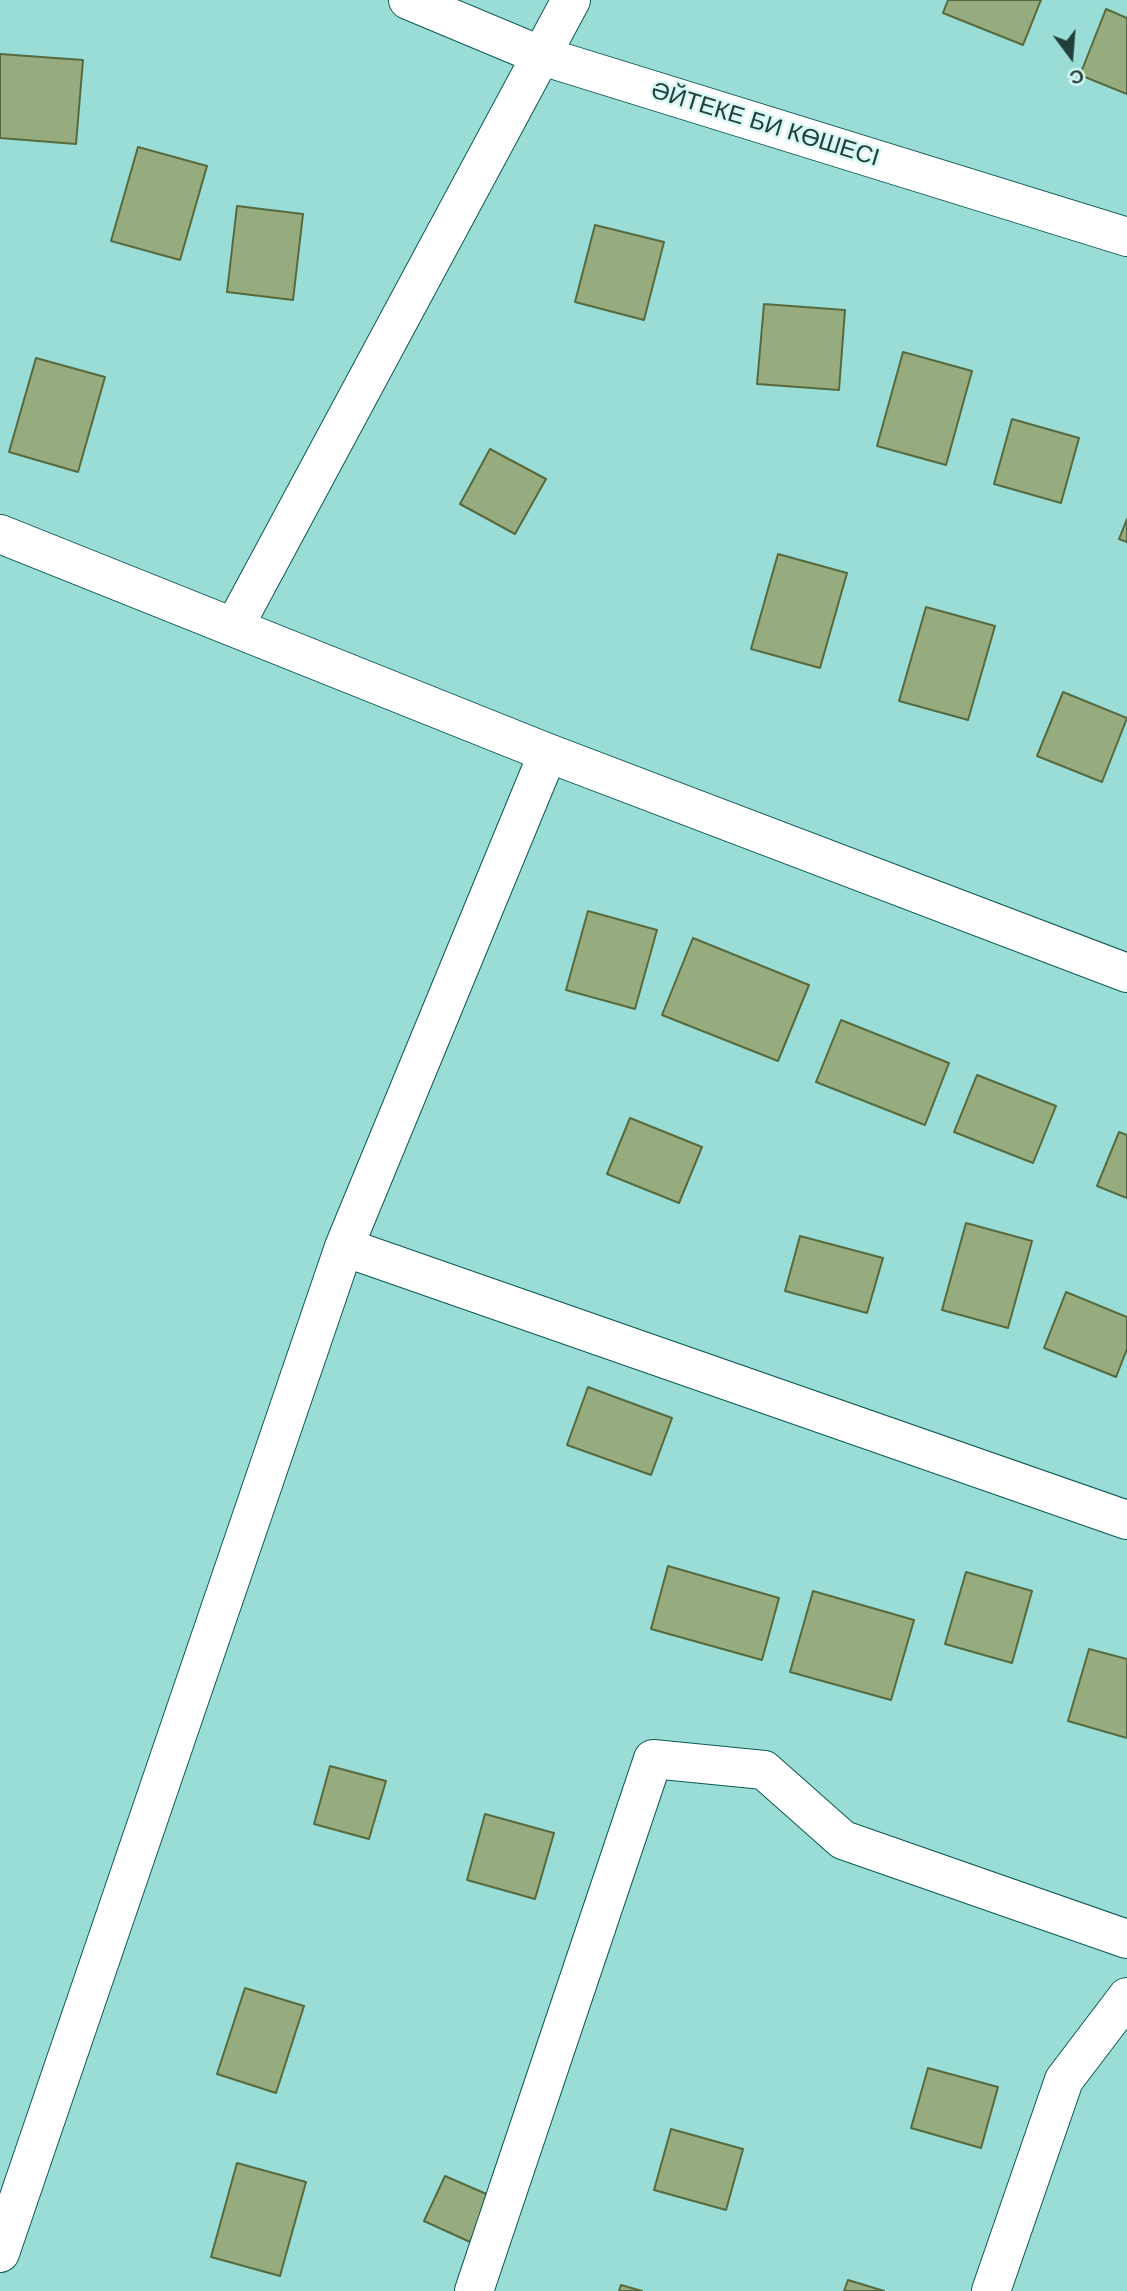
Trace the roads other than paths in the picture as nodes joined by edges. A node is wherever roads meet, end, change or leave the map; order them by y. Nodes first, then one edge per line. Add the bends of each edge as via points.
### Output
1 (408, 0) edge
2 (571, 0) edge
3 (542, 56) junction
4 (1127, 237) edge
5 (0, 534) edge
6 (234, 627) junction
7 (548, 753) junction
8 (1127, 973) edge
9 (344, 1247) junction
10 (1127, 1520) edge
11 (1127, 1938) edge
12 (1127, 1997) edge
13 (0, 2253) edge
14 (474, 2291) edge
15 (992, 2291) edge

1 - 3 street, ӘЙТЕКЕ БИ КӨШЕСІ
2 - 3 street
3 - 4 street, ӘЙТЕКЕ БИ КӨШЕСІ
3 - 6 street
5 - 6 street
6 - 7 street
7 - 8 street
7 - 9 street
9 - 10 street
9 - 13 street
11 - 14 street via 843,1840 764,1770 653,1759
12 - 15 street via 1064,2080

